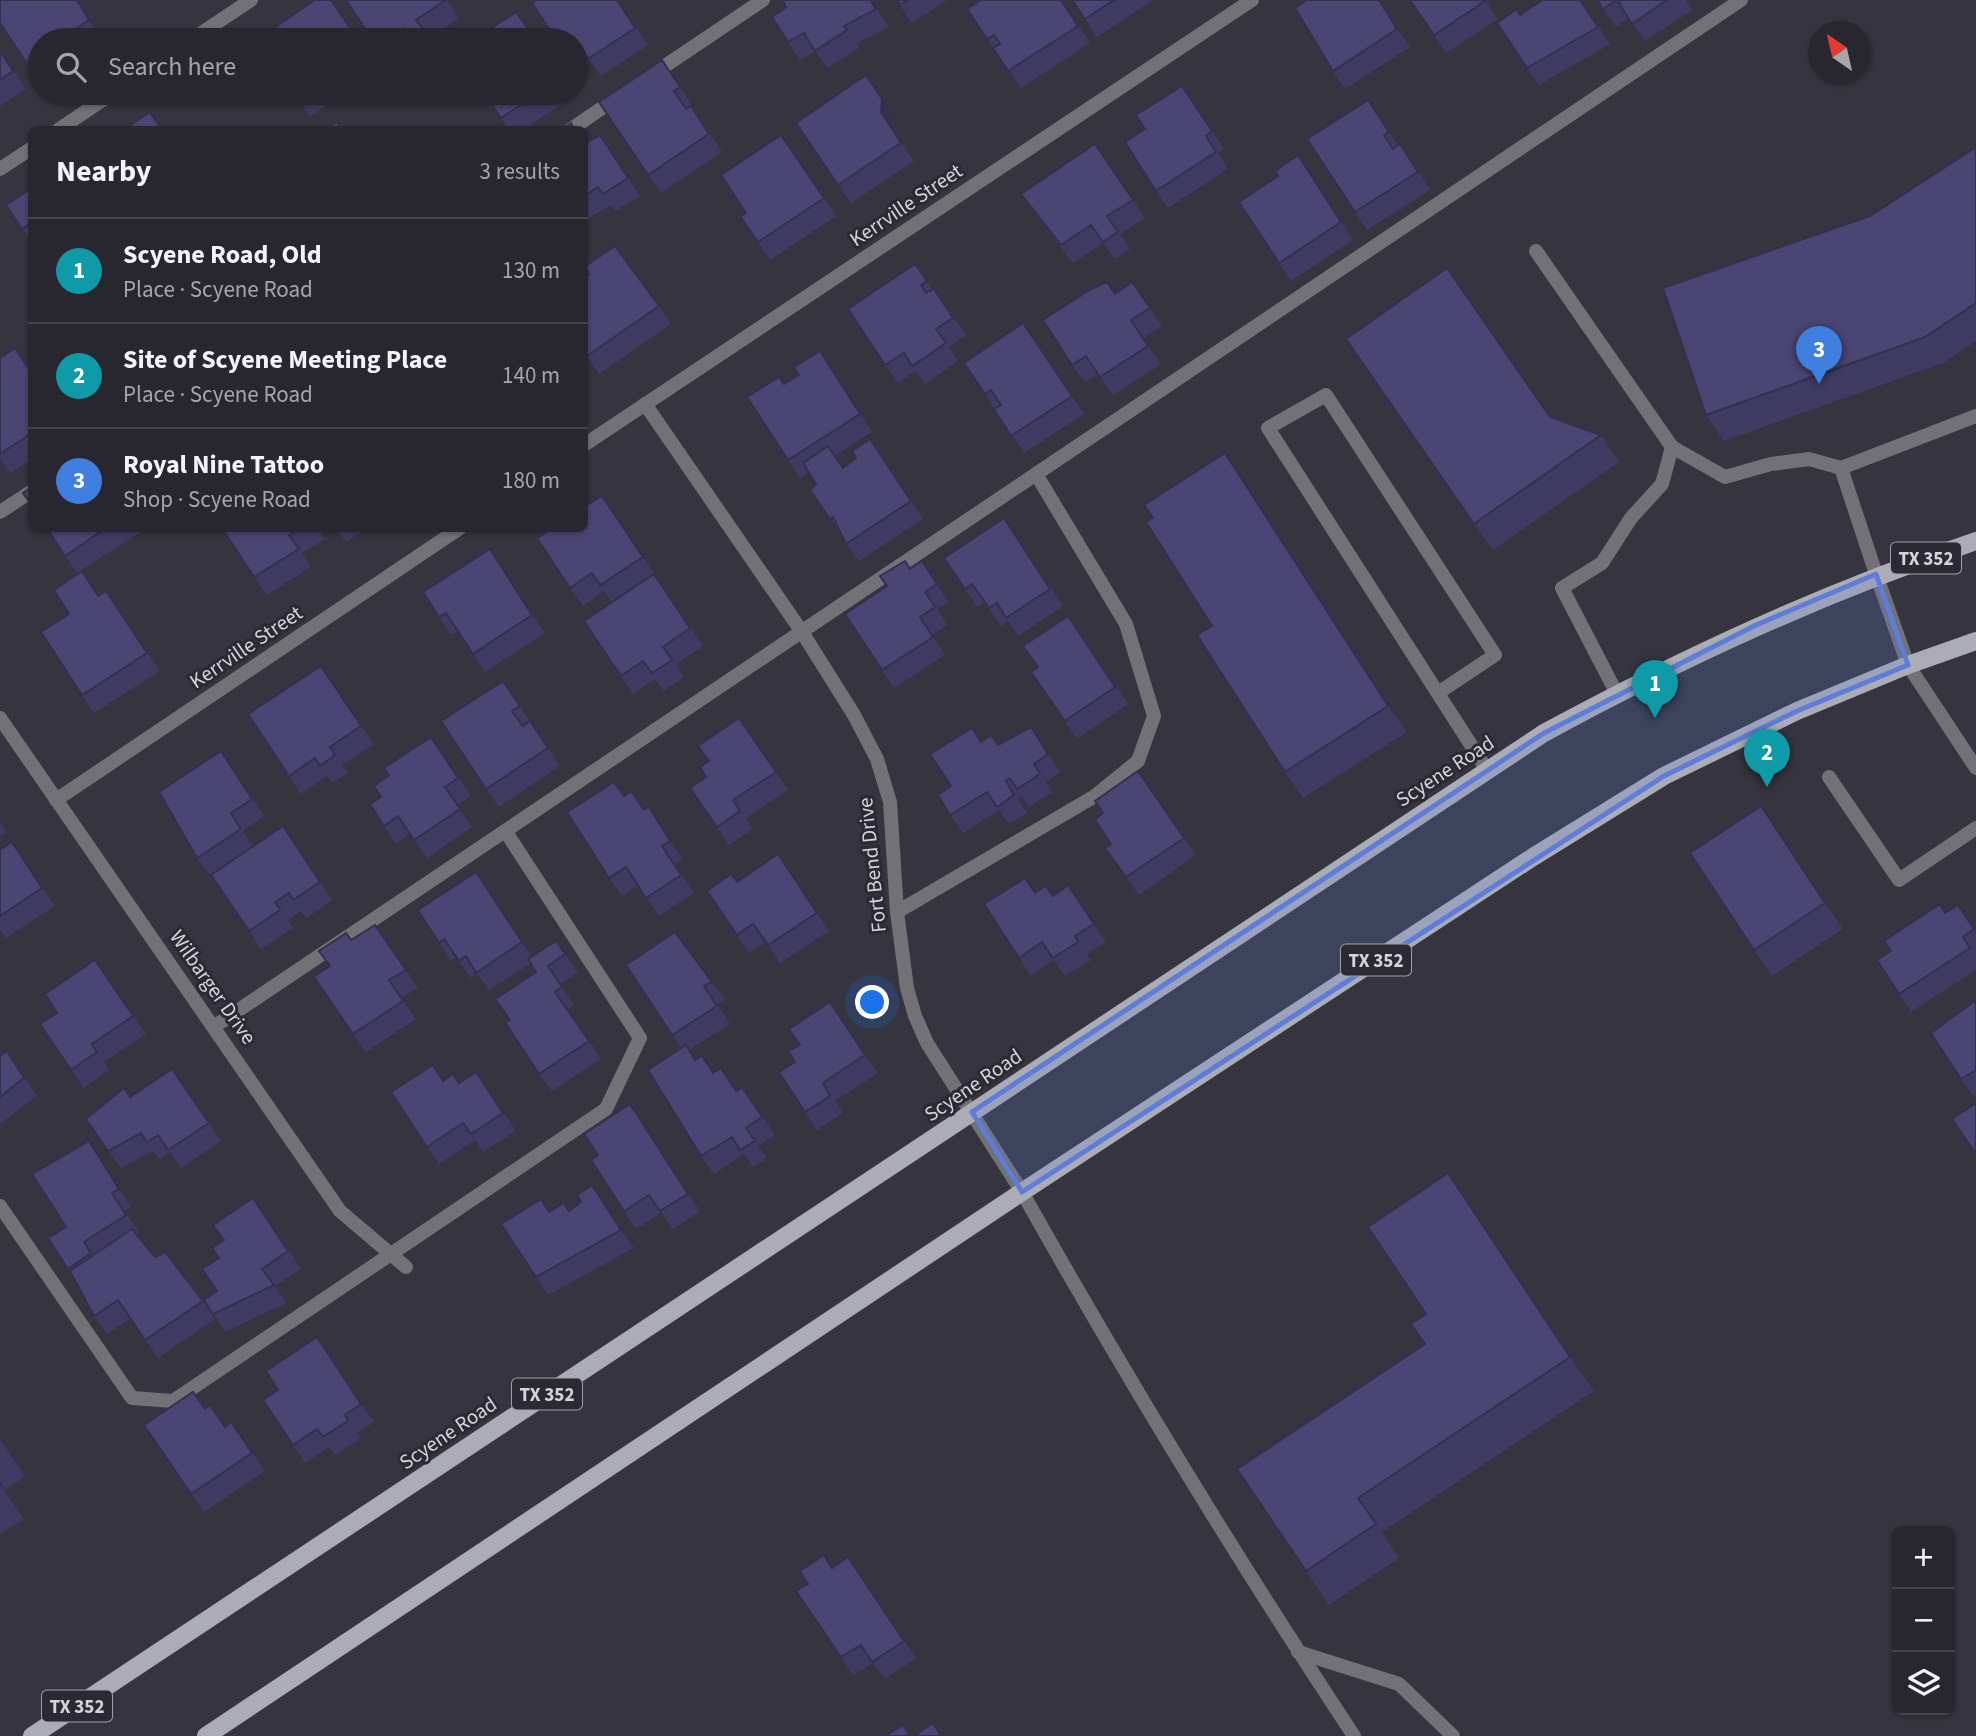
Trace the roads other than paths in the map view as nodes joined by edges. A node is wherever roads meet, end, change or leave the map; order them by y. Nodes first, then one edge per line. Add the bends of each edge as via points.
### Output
1 (251, 0) edge
2 (763, 0) edge
3 (1252, 0) edge
4 (1741, 0) edge
5 (209, 28) edge
6 (95, 105) edge
7 (64, 126) edge
8 (576, 126) edge
9 (28, 151) edge
10 (0, 169) edge
11 (1536, 251) dead end
12 (645, 404) junction
13 (1976, 416) edge
14 (588, 442) edge
15 (1672, 447) junction
16 (1841, 468) junction
17 (1036, 474) junction
18 (28, 494) edge
19 (0, 512) edge
20 (454, 532) edge
21 (1976, 541) edge
22 (1876, 575) junction
23 (802, 632) junction
24 (1976, 641) edge
25 (1908, 665) junction
26 (1438, 694) junction
27 (1617, 694) junction
28 (0, 718) edge
29 (1976, 768) edge
30 (1487, 770) junction
31 (1829, 777) dead end
32 (56, 800) junction
33 (1976, 828) edge
34 (506, 832) junction
35 (897, 912) junction
36 (215, 1026) junction
37 (972, 1112) junction
38 (1022, 1192) junction
39 (0, 1206) edge
40 (392, 1255) junction
41 (406, 1267) dead end
42 (1298, 1652) junction
43 (32, 1736) edge
44 (206, 1736) edge
45 (1354, 1736) edge
46 (1453, 1736) edge

1 - 5 street
2 - 8 street
3 - 12 street, Kerrville Street
4 - 17 street
6 - 7 street
9 - 10 street
11 - 15 street
12 - 14 street, Kerrville Street
12 - 23 street, Fort Bend Drive
13 - 16 street
15 - 16 street via 1725,477 1771,464 1809,460
15 - 27 street via 1662,484 1631,519 1602,563 1562,588
16 - 22 street
17 - 23 street
17 - 35 street via 1126,624 1154,716 1138,761 1095,796
18 - 19 street
20 - 32 street, Kerrville Street
21 - 22 main road, Scyene Road / TX 352
22 - 25 street
22 - 27 main road, Scyene Road / TX 352 via 1756,625
23 - 34 street
23 - 35 street, Fort Bend Drive via 877,759 890,802
24 - 25 main road, TX 352
25 - 29 street
25 - 38 main road, TX 352 via 1797,711 1664,776
26 - 26 street via 1268,428 1326,395 1495,655
26 - 30 street
27 - 30 main road, Scyene Road / TX 352
28 - 32 street, Wilbarger Drive
30 - 37 main road, Scyene Road / TX 352
31 - 33 street via 1899,880
32 - 36 street, Wilbarger Drive
34 - 36 street
34 - 40 street via 640,1038 606,1110
35 - 37 street, Fort Bend Drive via 915,1016
36 - 40 street, Wilbarger Drive via 340,1211
37 - 38 street, Fort Bend Drive
37 - 43 main road, Scyene Road / TX 352
38 - 42 street, Fort Bend Drive
38 - 44 main road, TX 352
39 - 40 street via 132,1398 173,1401
40 - 41 street, Wilbarger Drive
42 - 45 street, Fort Bend Drive
42 - 46 street via 1399,1684

